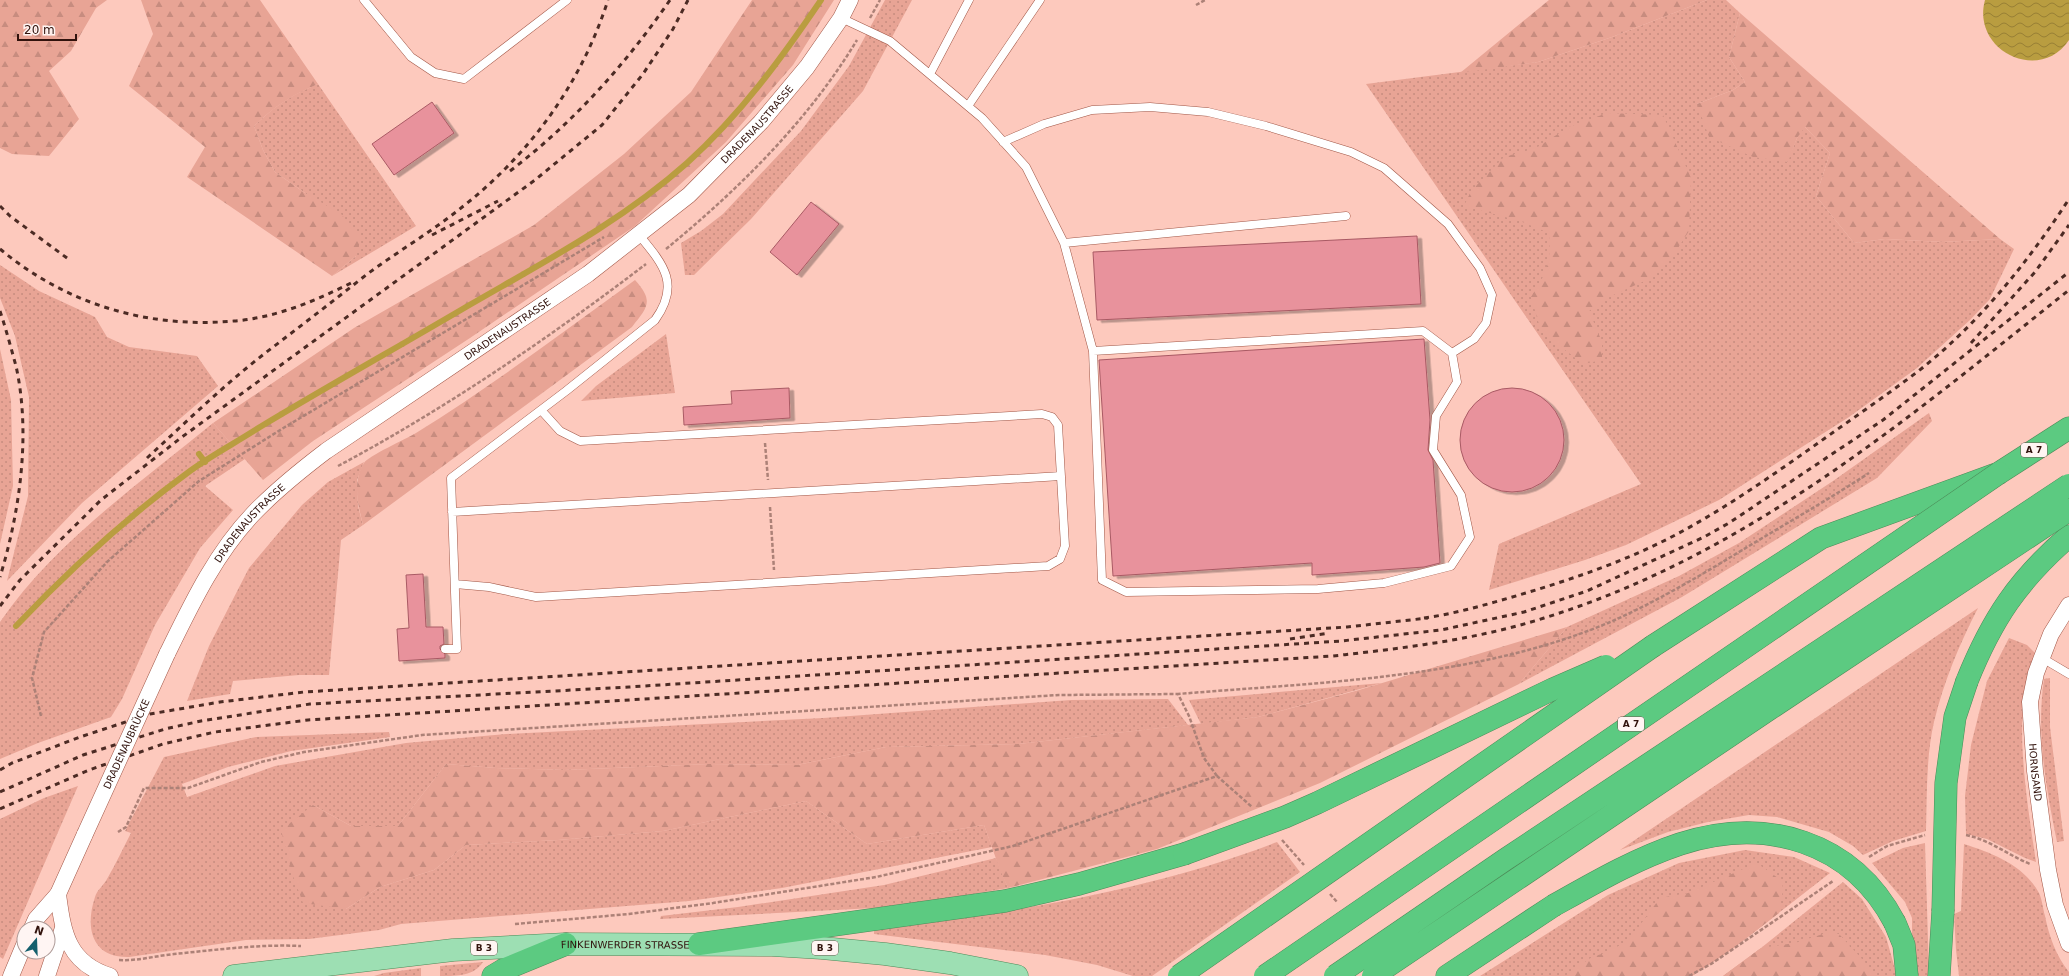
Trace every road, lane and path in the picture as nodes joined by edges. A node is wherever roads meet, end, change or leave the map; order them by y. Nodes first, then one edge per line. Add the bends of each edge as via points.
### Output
1 (364, 0) edge
2 (567, 0) edge
3 (850, 0) edge
4 (969, 0) edge
5 (1040, 0) edge
6 (1206, 0) edge
7 (1196, 5) dead end
8 (841, 18) junction
9 (930, 74) junction
10 (968, 106) junction
11 (1003, 142) junction
12 (1346, 216) dead end
13 (639, 235) junction
14 (606, 236) dead end
15 (1064, 243) junction
16 (1093, 351) junction
17 (1452, 353) junction
18 (541, 410) junction
19 (2069, 428) edge
20 (1999, 473) junction
21 (1869, 474) dead end
22 (1061, 476) junction
23 (2069, 484) edge
24 (2069, 510) edge
25 (452, 512) junction
26 (2069, 536) edge
27 (455, 584) junction
28 (2069, 606) edge
29 (1653, 646) junction
30 (445, 649) dead end
31 (167, 654) joint
32 (2042, 658) junction
33 (2069, 674) edge
34 (1178, 694) junction
35 (41, 716) dead end
36 (1217, 776) junction
37 (1256, 811) dead end
38 (118, 832) dead end
39 (1277, 835) dead end
40 (1309, 870) dead end
41 (58, 894) junction
42 (1330, 894) dead end
43 (1340, 905) dead end
44 (36, 920) edge
45 (509, 925) dead end
46 (63, 928) junction
47 (566, 944) junction
48 (699, 944) junction
49 (2069, 944) edge
50 (307, 946) dead end
51 (1940, 953) junction
52 (18, 960) edge
53 (116, 960) dead end
54 (11, 976) edge
55 (47, 976) edge
56 (110, 976) edge
57 (234, 976) edge
58 (493, 976) edge
59 (1017, 976) edge
60 (1179, 976) edge
61 (1265, 976) edge
62 (1336, 976) edge
63 (1373, 976) edge
64 (1447, 976) edge
65 (1907, 976) edge
66 (1939, 976) edge
67 (1946, 976) edge

1 - 2 lane via 411,56 435,73 464,79
3 - 8 street, DRADENAUSTRASSE
4 - 9 lane
5 - 10 lane
6 - 7 path
8 - 9 lane via 890,41
8 - 13 street, DRADENAUSTRASSE via 807,66 761,122 689,195
9 - 10 lane
10 - 11 lane
11 - 15 lane via 1026,167
11 - 17 lane via 1044,124 1092,110 1150,107 1208,112 1266,126 1351,152 1384,168 1448,224 1480,268 1492,295 1486,323 1474,338
12 - 15 lane
13 - 18 lane via 666,270 666,300 662,310 655,320
13 - 31 street, DRADENAUSTRASSE via 588,274 326,450 295,474 253,514 223,552 196,596
14 - 35 path via 291,423 200,481 107,562 44,632 32,678
15 - 16 lane
16 - 17 lane via 1423,331
16 - 17 lane via 1102,580 1126,592 1318,589 1384,583 1451,566 1470,537 1461,495 1433,450 1436,416 1456,382
18 - 22 lane via 560,431 580,441 1042,414 1052,416 1058,425
18 - 25 lane via 451,478
19 - 20 highway, A 7
20 - 29 highway, bridge via 1821,538
20 - 61 highway, A 7, bridge
21 - 34 path via 1693,579 1609,622 1555,641 1490,659 1383,677
22 - 25 lane
22 - 27 lane via 1066,546 1060,559 1048,566 536,596 489,587
23 - 62 highway, bridge via 1506,859
24 - 63 highway, bridge
25 - 27 lane
26 - 51 highway, bridge via 2034,569 2004,606 1980,649 1965,688 1954,724 1946,783
27 - 30 lane via 458,648
28 - 32 street, HORNSAND via 2051,634
29 - 48 highway, bridge via 1553,689 1317,803 1184,854 1079,884 1004,901
29 - 60 highway, bridge
31 - 41 street, DRADENAUBRÜCKE, bridge
32 - 33 lane
32 - 49 street, HORNSAND via 2030,702 2035,771 2048,870 2055,905
34 - 36 path via 1190,716 1204,758
34 - 38 path via 1059,695 422,735 304,752 262,762 188,788 144,788 126,827
36 - 37 path
36 - 45 path via 1013,846 876,878 629,914
39 - 40 path
41 - 44 street
41 - 46 street
42 - 43 path
46 - 55 street
46 - 56 street via 70,947 79,958 91,968
47 - 48 main road, FINKENWERDER STRASSE / B 3
47 - 57 main road, FINKENWERDER STRASSE / B 3 via 453,950
47 - 58 highway
48 - 59 main road, FINKENWERDER STRASSE / B 3 via 772,945 885,954
50 - 53 path via 266,945 134,961
51 - 66 highway
51 - 67 highway
52 - 54 street
64 - 65 highway, bridge via 1553,906 1617,870 1682,844 1716,836 1751,833 1784,835 1809,843 1842,860 1868,883 1881,898 1895,923 1904,945

